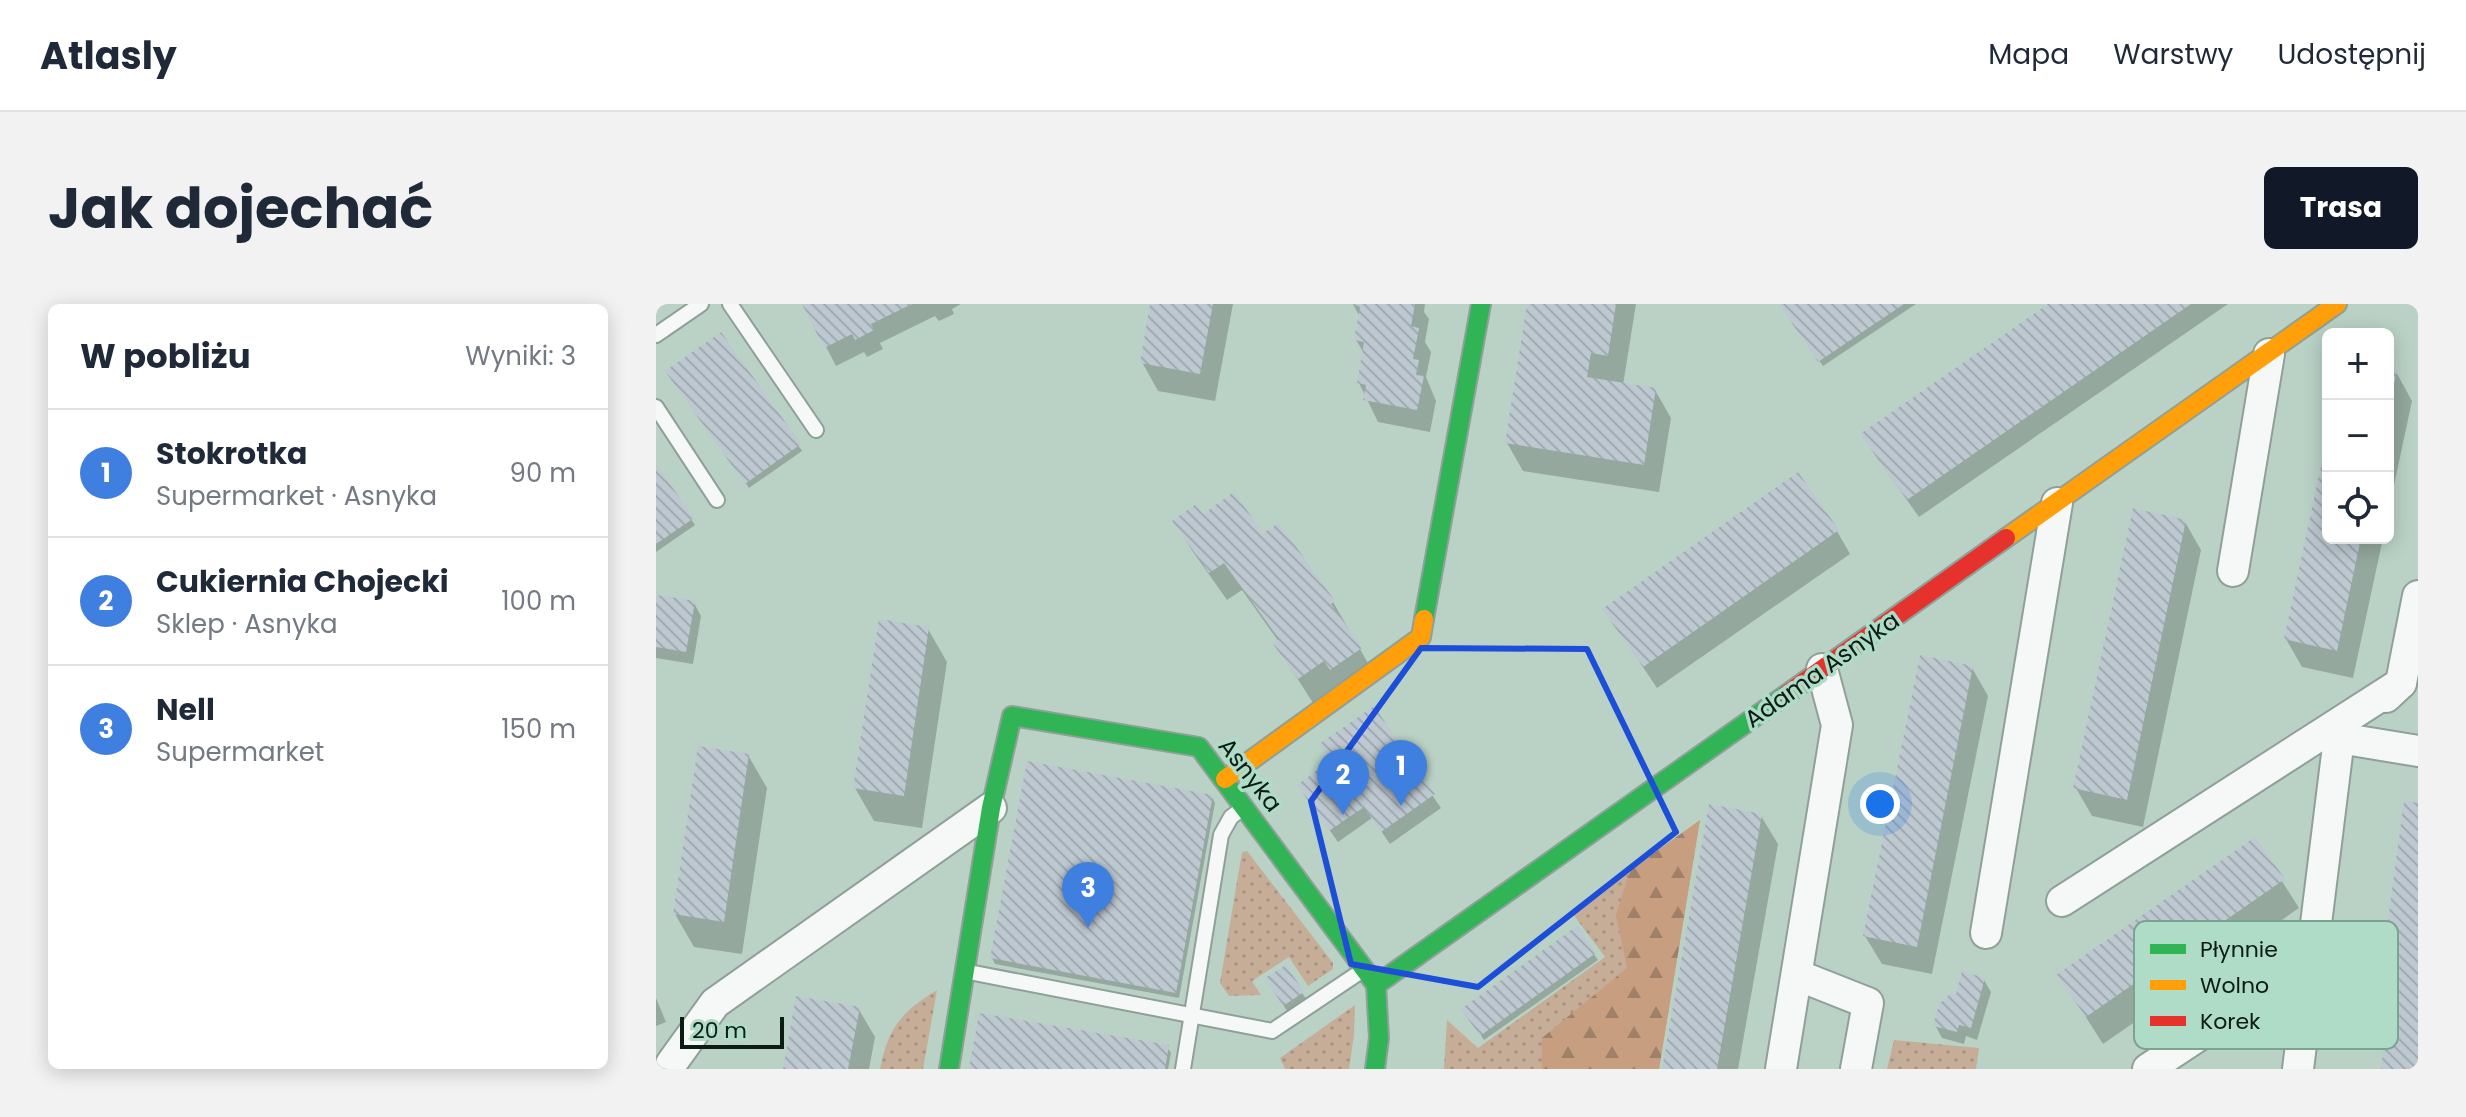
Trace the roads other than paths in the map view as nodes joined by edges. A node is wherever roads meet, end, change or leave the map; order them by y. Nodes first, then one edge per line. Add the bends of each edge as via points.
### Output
1 (701, 304) edge
2 (730, 304) edge
3 (1481, 304) edge
4 (2337, 304) edge
5 (656, 335) edge
6 (2269, 354) junction
7 (656, 407) edge
8 (816, 430) dead end
9 (717, 500) dead end
10 (2057, 503) junction
11 (2233, 571) dead end
12 (2418, 596) edge
13 (1822, 669) junction
14 (2401, 683) junction
15 (2339, 738) junction
16 (2418, 751) edge
17 (1225, 779) junction
18 (1245, 807) junction
19 (991, 808) junction
20 (2062, 901) dead end
21 (2318, 921) edge
22 (1986, 933) dead end
23 (1364, 969) junction
24 (964, 972) junction
25 (1797, 975) junction
26 (1376, 985) junction
27 (1191, 1015) junction
28 (2178, 1049) edge
29 (2301, 1049) edge
30 (670, 1069) edge
31 (949, 1069) edge
32 (1183, 1069) edge
33 (1375, 1069) edge
34 (1781, 1069) edge
35 (1856, 1069) edge
36 (2148, 1069) edge
37 (2298, 1069) edge

1 - 5 lane
2 - 8 lane
3 - 17 street via 1421,637
4 - 6 street, Adama Asnyka
6 - 10 street, Adama Asnyka
6 - 11 street
7 - 9 lane
10 - 13 street, Adama Asnyka
10 - 22 street
12 - 14 street
13 - 25 street via 1837,725
13 - 26 street, Adama Asnyka
14 - 15 street
14 - 20 street
15 - 16 street
15 - 21 street
17 - 18 street, Asnyka
17 - 19 street, Asnyka via 1199,747 1012,716
18 - 23 street, Asnyka
18 - 27 lane via 1231,817 1221,835
19 - 24 street
19 - 30 street via 715,1003
23 - 26 street, Asnyka
23 - 27 lane via 1272,1031
24 - 27 lane
24 - 31 street
25 - 34 street
25 - 35 street via 1868,1003
26 - 33 street
27 - 32 lane
28 - 36 street
29 - 37 street

